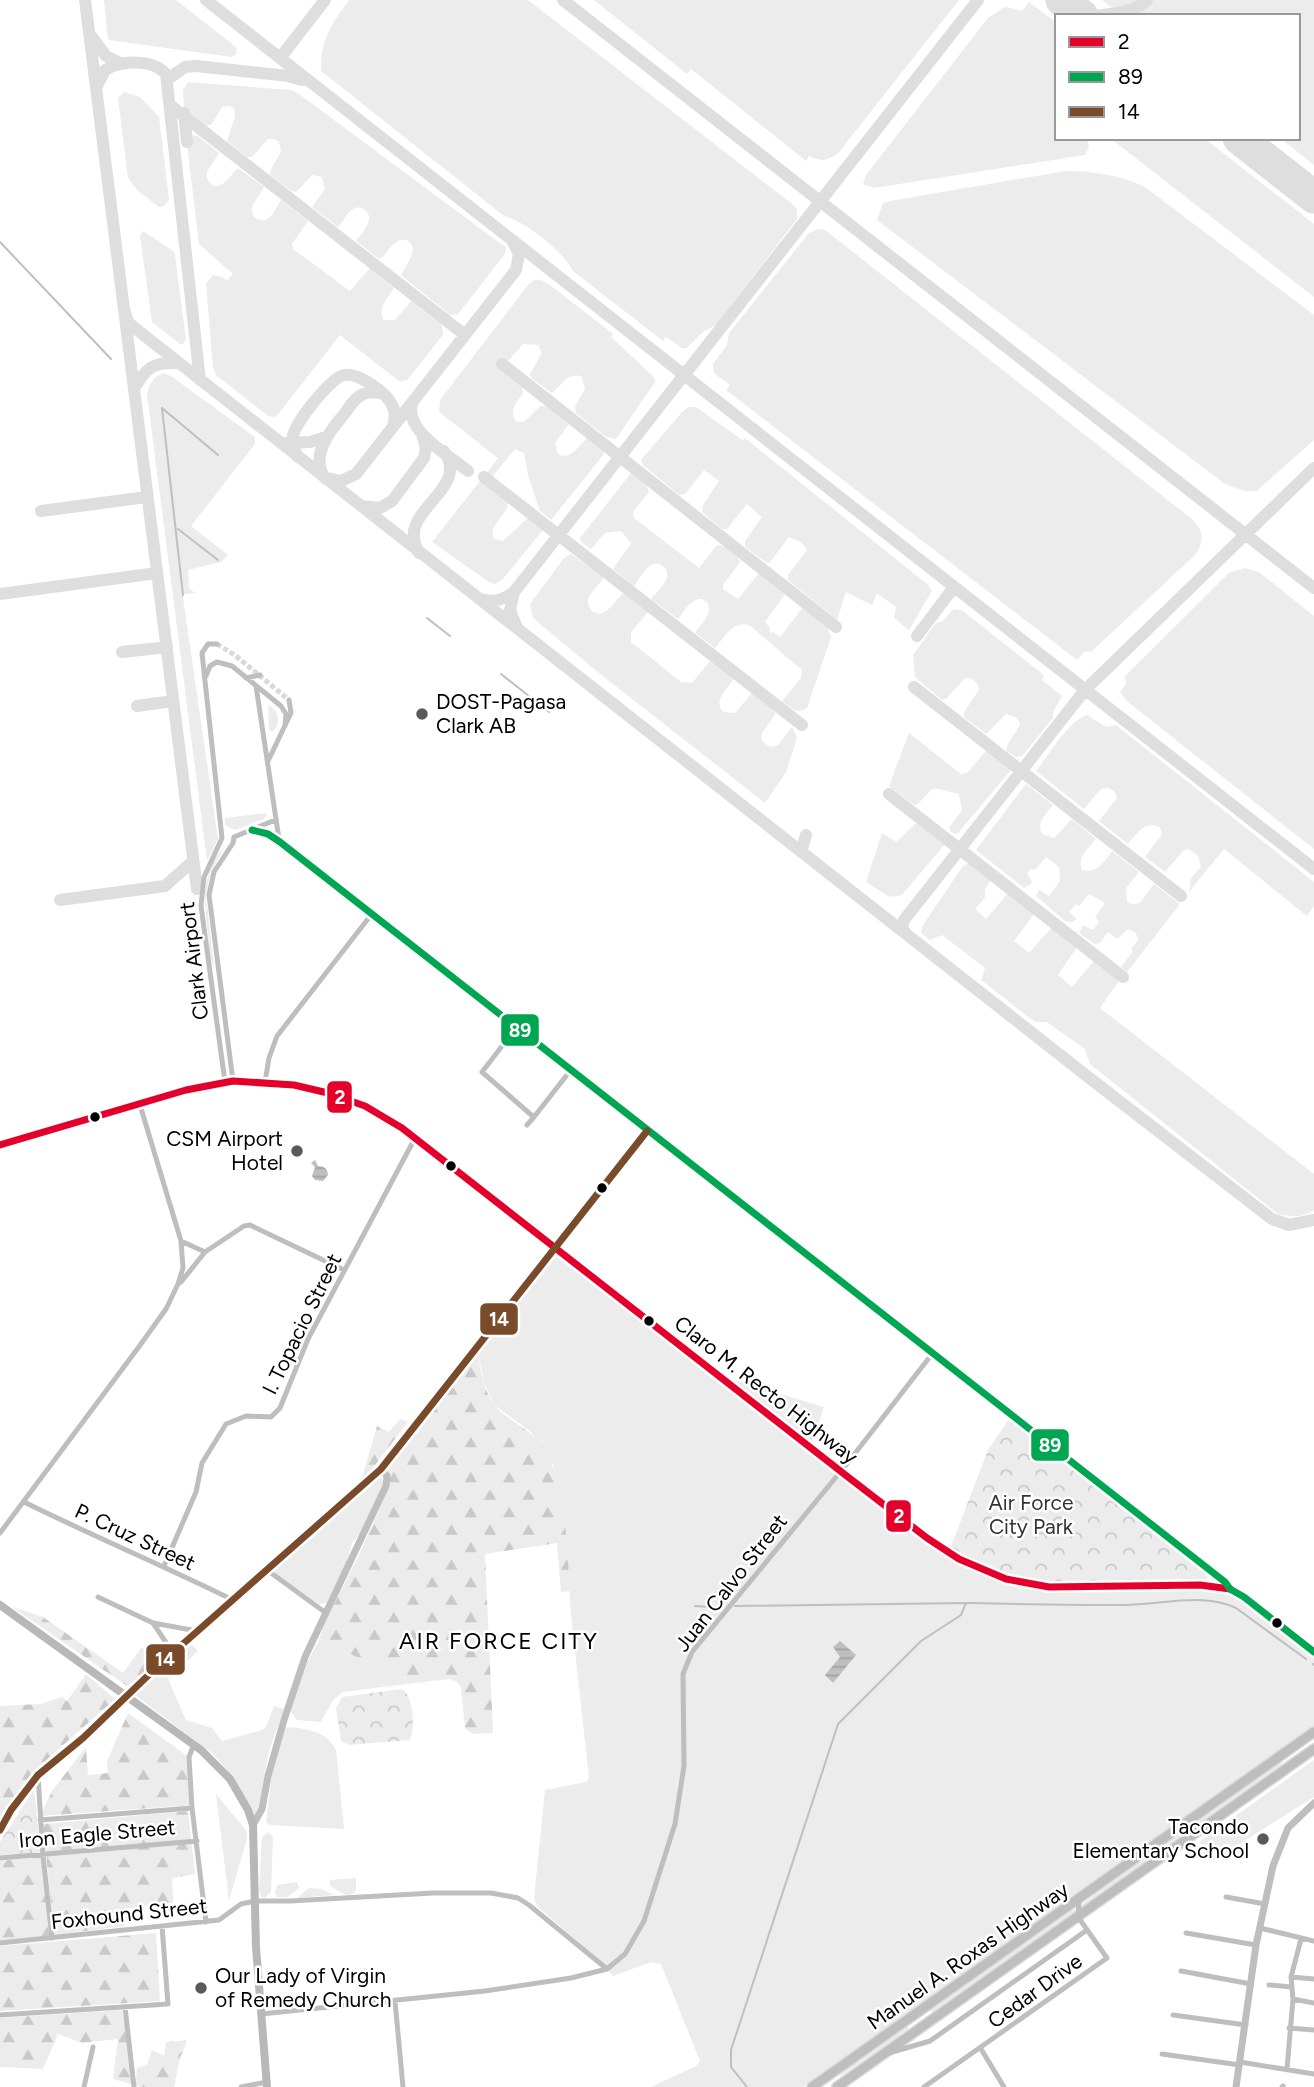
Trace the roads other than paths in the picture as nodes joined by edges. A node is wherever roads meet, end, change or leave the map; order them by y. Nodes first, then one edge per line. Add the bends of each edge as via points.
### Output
1 (217, 644) dead end
2 (260, 675) dead end
3 (246, 678) junction
4 (205, 685) junction
5 (256, 686) junction
6 (289, 700) dead end
7 (285, 726) junction
8 (267, 763) junction
9 (275, 820) junction
10 (252, 830) junction
11 (234, 837) junction
12 (222, 839) junction
13 (280, 842) junction
14 (230, 845) junction
15 (371, 915) junction
16 (214, 970) junction
17 (516, 1028) junction
18 (570, 1070) junction
19 (229, 1082) junction
20 (265, 1082) junction
21 (140, 1105) junction
22 (534, 1117) junction
23 (527, 1125) dead end
24 (647, 1131) junction
25 (412, 1144) junction
26 (0, 1145) edge
27 (181, 1241) junction
28 (555, 1247) junction
29 (205, 1252) junction
30 (344, 1270) junction
31 (178, 1284) junction
32 (932, 1354) junction
33 (381, 1469) junction
34 (841, 1471) junction
35 (24, 1502) junction
36 (0, 1533) edge
37 (164, 1566) junction
38 (267, 1570) junction
39 (1230, 1589) junction
40 (98, 1597) dead end
41 (233, 1600) junction
42 (0, 1605) edge
43 (326, 1613) junction
44 (153, 1623) junction
45 (197, 1631) junction
46 (1314, 1652) edge
47 (173, 1653) junction
48 (127, 1696) junction
49 (1314, 1732) edge
50 (194, 1744) junction
51 (1314, 1749) edge
52 (1282, 1755) junction
53 (1290, 1766) junction
54 (38, 1775) junction
55 (1314, 1803) edge
56 (192, 1808) junction
57 (40, 1821) junction
58 (254, 1828) junction
59 (0, 1830) edge
60 (197, 1841) junction
61 (43, 1856) junction
62 (0, 1858) edge
63 (1226, 1897) dead end
64 (1079, 1899) junction
65 (256, 1901) junction
66 (1265, 1903) junction
67 (1078, 1917) junction
68 (206, 1922) junction
69 (162, 1926) junction
70 (1260, 1928) junction
71 (1087, 1930) junction
72 (1186, 1933) dead end
73 (52, 1938) junction
74 (1301, 1939) junction
75 (1314, 1941) edge
76 (0, 1943) edge
77 (1256, 1945) junction
78 (607, 1969) junction
79 (1181, 1971) dead end
80 (1291, 1977) junction
81 (1314, 1979) edge
82 (1251, 1984) junction
83 (1269, 1985) dead end
84 (1292, 1987) junction
85 (1293, 1999) junction
86 (395, 2001) junction
87 (1314, 2003) edge
88 (125, 2007) junction
89 (261, 2014) junction
90 (0, 2015) edge
91 (1173, 2015) dead end
92 (1246, 2025) junction
93 (1289, 2028) junction
94 (1314, 2030) edge
95 (93, 2047) dead end
96 (981, 2049) junction
97 (883, 2054) junction
98 (1162, 2054) dead end
99 (1240, 2063) junction
100 (1287, 2069) junction
101 (833, 2073) junction
102 (1314, 2074) edge
103 (267, 2085) edge
104 (83, 2087) edge
105 (134, 2087) edge
106 (241, 2087) edge
107 (403, 2087) edge
108 (812, 2087) edge
109 (836, 2087) edge
110 (924, 2087) edge
111 (1004, 2087) edge
112 (1236, 2087) edge

1 - 4 street via 203,649
2 - 3 street
3 - 4 street via 232,666 217,662 207,670
3 - 5 street
4 - 12 street
5 - 7 street via 284,709
5 - 8 street
6 - 7 street via 291,713
7 - 8 street
8 - 9 street
9 - 10 street
9 - 13 street
10 - 11 street
10 - 13 street
11 - 12 street via 228,833
11 - 14 street
12 - 14 street
12 - 16 street, Clark Airport via 202,886 202,915
13 - 15 street
14 - 16 street, Clark Airport via 210,886
15 - 17 street
15 - 20 street via 277,1036
16 - 19 street, Clark Airport
17 - 18 street
17 - 22 street via 482,1072
18 - 22 street
18 - 24 street
19 - 20 main road, Claro M. Recto Highway
19 - 21 main road, Claro M. Recto Highway
20 - 25 main road, Claro M. Recto Highway via 352,1101 391,1121
21 - 26 main road, Claro M. Recto Highway
21 - 27 street
22 - 23 street
24 - 28 street
24 - 32 street
25 - 28 main road, Claro M. Recto Highway
25 - 30 street, I. Topacio Street
27 - 29 street
27 - 31 street via 183,1268
28 - 33 street
28 - 34 main road, Claro M. Recto Highway
29 - 30 street via 250,1225
29 - 31 street
30 - 37 street, I. Topacio Street via 300,1356 280,1408 271,1417 246,1416 226,1424 199,1471 196,1492
31 - 35 street via 166,1309
32 - 34 street, Juan Calvo Street
32 - 39 street
33 - 38 street
33 - 43 street via 387,1476 386,1486
34 - 39 main road, Claro M. Recto Highway via 947,1553 1006,1579 1049,1587 1200,1585
34 - 78 street, Juan Calvo Street via 688,1659 682,1684 684,1766 675,1824 635,1941
35 - 36 street
35 - 37 street, P. Cruz Street
37 - 41 street, P. Cruz Street
38 - 41 street
38 - 43 street
39 - 46 main road
40 - 44 street
41 - 45 street
42 - 48 main road
43 - 58 street via 291,1694
44 - 45 street
44 - 47 street
45 - 47 street
47 - 48 street
48 - 50 main road
48 - 54 street
49 - 52 main road, Manuel A. Roxas Highway
50 - 56 street via 188,1757
50 - 58 main road via 225,1772
51 - 53 main road, Manuel A. Roxas Highway
52 - 53 main road
52 - 64 main road, Manuel A. Roxas Highway
53 - 67 main road, Manuel A. Roxas Highway
54 - 57 street
54 - 59 street
55 - 66 street via 1288,1828
56 - 57 street
56 - 60 street
57 - 61 street
58 - 65 main road
60 - 61 street, Iron Eagle Street
60 - 68 street
61 - 62 street, Iron Eagle Street
61 - 73 street
63 - 66 street
64 - 67 street
64 - 101 main road, Manuel A. Roxas Highway
65 - 68 street, Foxhound Street
65 - 78 street via 433,1893 508,1895 529,1905
65 - 89 main road
66 - 70 street
67 - 71 street
67 - 97 main road, Manuel A. Roxas Highway
68 - 69 street, Foxhound Street
69 - 73 street, Foxhound Street
69 - 88 street via 168,2004
70 - 74 street
70 - 77 street
71 - 96 street, Cedar Drive via 1107,1958
71 - 97 street via 930,2041
72 - 77 street
73 - 76 street, Foxhound Street
74 - 75 street
74 - 80 street
77 - 82 street
78 - 86 street, Juan Calvo Street via 485,1991
79 - 82 street
80 - 81 street
80 - 84 street
82 - 92 street
83 - 84 street
84 - 85 street
85 - 87 street
85 - 93 street
86 - 89 street, Juan Calvo Street
86 - 107 street
88 - 90 street
88 - 105 street
89 - 103 main road
91 - 92 street
92 - 99 street
93 - 94 street
93 - 100 street
95 - 104 street
96 - 110 street, Cedar Drive
96 - 111 street, Cedar Drive
97 - 109 main road, Manuel A. Roxas Highway
98 - 99 street
99 - 100 street
99 - 112 street
100 - 102 street
101 - 108 main road, Manuel A. Roxas Highway
101 - 109 street
103 - 106 street

